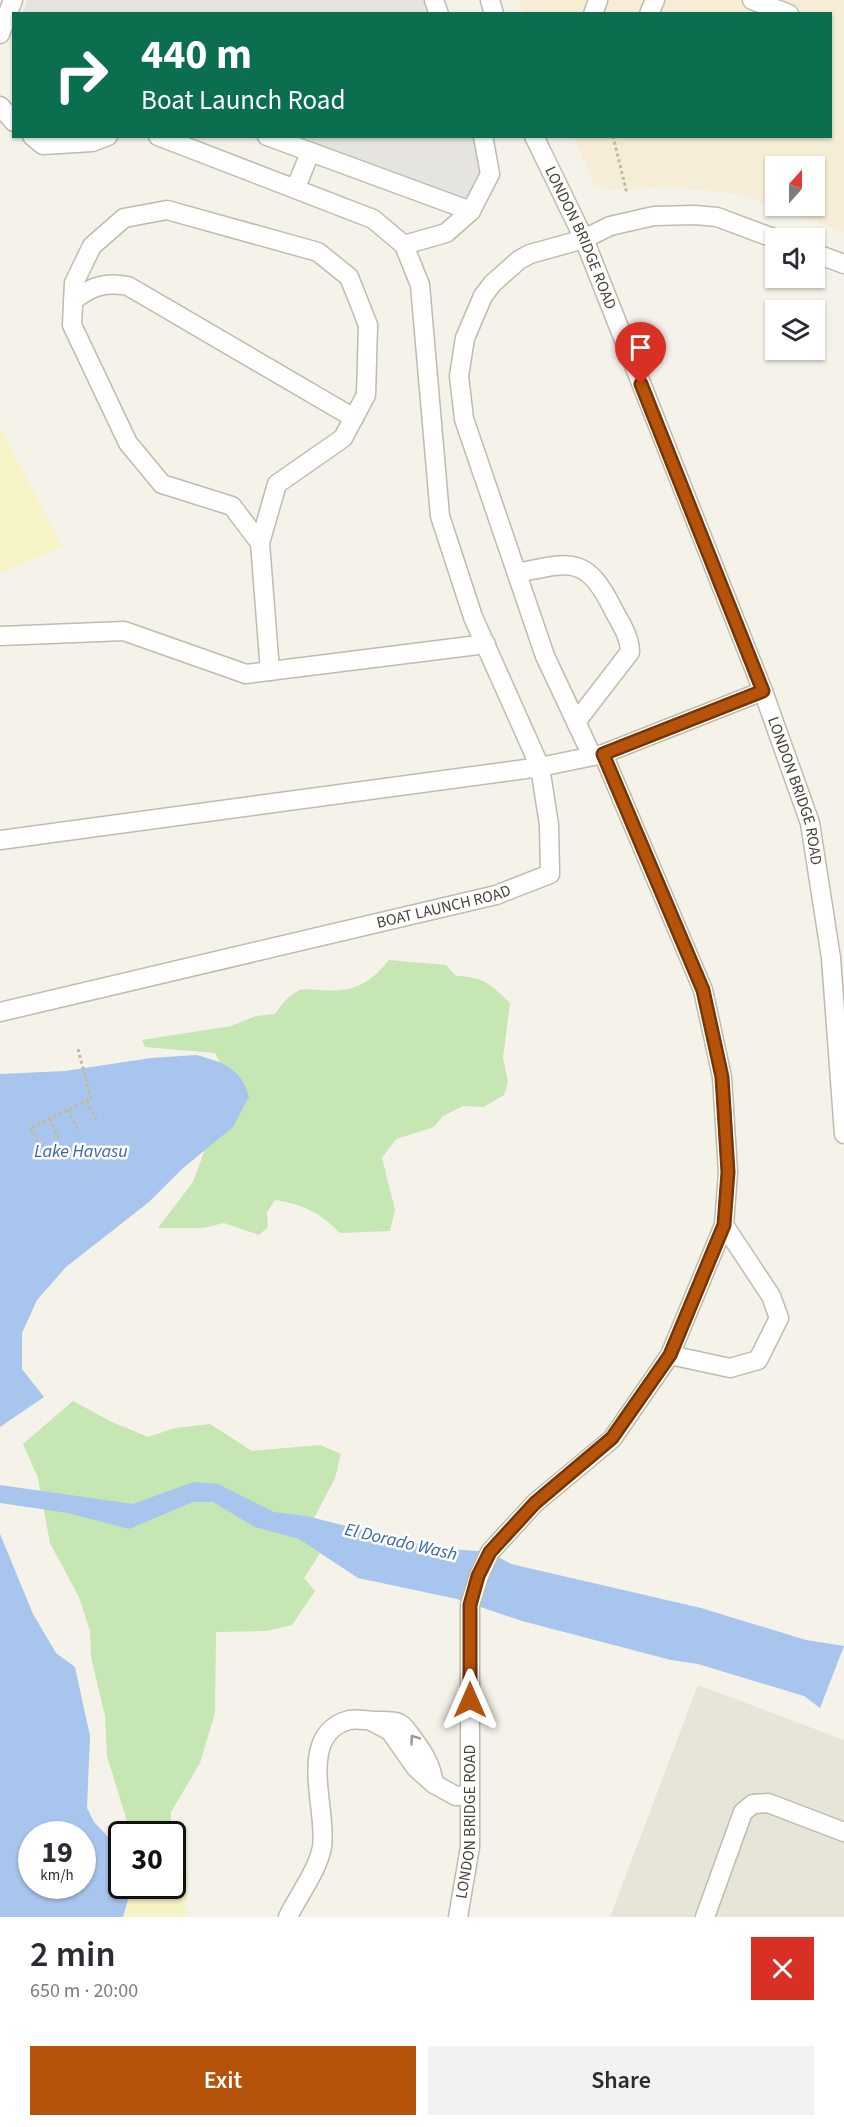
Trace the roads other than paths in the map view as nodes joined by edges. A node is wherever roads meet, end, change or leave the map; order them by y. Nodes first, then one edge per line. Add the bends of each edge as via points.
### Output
1 (13, 0) edge
2 (752, 0) edge
3 (784, 12) edge
4 (0, 36) edge
5 (0, 106) edge
6 (12, 120) edge
7 (34, 138) edge
8 (103, 138) edge
9 (163, 138) edge
10 (272, 138) edge
11 (483, 138) edge
12 (535, 138) edge
13 (310, 153) junction
14 (296, 187) junction
15 (471, 212) junction
16 (765, 234) edge
17 (584, 239) junction
18 (404, 244) junction
19 (825, 257) edge
20 (844, 264) edge
21 (74, 301) junction
22 (354, 418) junction
23 (260, 543) junction
24 (517, 573) junction
25 (0, 636) edge
26 (486, 644) junction
27 (270, 671) junction
28 (763, 691) junction
29 (576, 722) junction
30 (598, 755) junction
31 (540, 767) junction
32 (0, 840) edge
33 (0, 1012) edge
34 (844, 1134) edge
35 (724, 1225) junction
36 (670, 1355) junction
37 (470, 1795) junction
38 (844, 1832) edge
39 (288, 1917) edge
40 (458, 1917) edge
41 (705, 1917) edge

1 - 4 street
2 - 3 street
5 - 6 street
7 - 8 street via 43,145
9 - 14 street
10 - 13 street
11 - 15 street via 489,174
12 - 17 street, LONDON BRIDGE ROAD
13 - 14 street
13 - 15 street
14 - 18 street via 373,219
15 - 18 street via 446,233
16 - 17 street, LONDON BRIDGE ROAD via 717,217 695,214 622,222
17 - 24 street, LONDON BRIDGE ROAD via 530,254 494,283 471,320 461,355 464,419
17 - 28 street, LONDON BRIDGE ROAD
18 - 26 street via 420,285 440,516 472,617
19 - 20 street
21 - 22 street via 88,289 110,283 128,286
21 - 22 street via 74,283 92,246 124,218 167,210 318,252 349,277 368,326 366,395
21 - 23 street via 72,325 128,443 162,484 232,506
22 - 23 street via 343,438 277,484
23 - 27 street
24 - 29 street, LONDON BRIDGE ROAD via 545,656
24 - 29 street via 555,566 586,570 600,583 630,641 630,652
25 - 27 street via 124,631 246,674
26 - 27 street
26 - 31 street
28 - 30 street
28 - 34 street, LONDON BRIDGE ROAD via 810,823 831,958
29 - 30 street, LONDON BRIDGE ROAD
30 - 31 street
30 - 35 street, LONDON BRIDGE ROAD via 703,990 722,1077 728,1172
31 - 32 street
31 - 33 street, BOAT LAUNCH ROAD via 549,825 550,874 496,895
35 - 36 street, LONDON BRIDGE ROAD
35 - 36 street via 771,1296 779,1318 758,1360 730,1368
36 - 37 street, LONDON BRIDGE ROAD via 612,1438 535,1503 490,1552 478,1576 470,1605
37 - 39 street via 456,1796 434,1784 428,1759 404,1725 396,1721 350,1720 340,1724 322,1744 317,1774 323,1822 321,1849
37 - 40 street, LONDON BRIDGE ROAD via 470,1847
38 - 41 street via 768,1803 753,1804 743,1812

